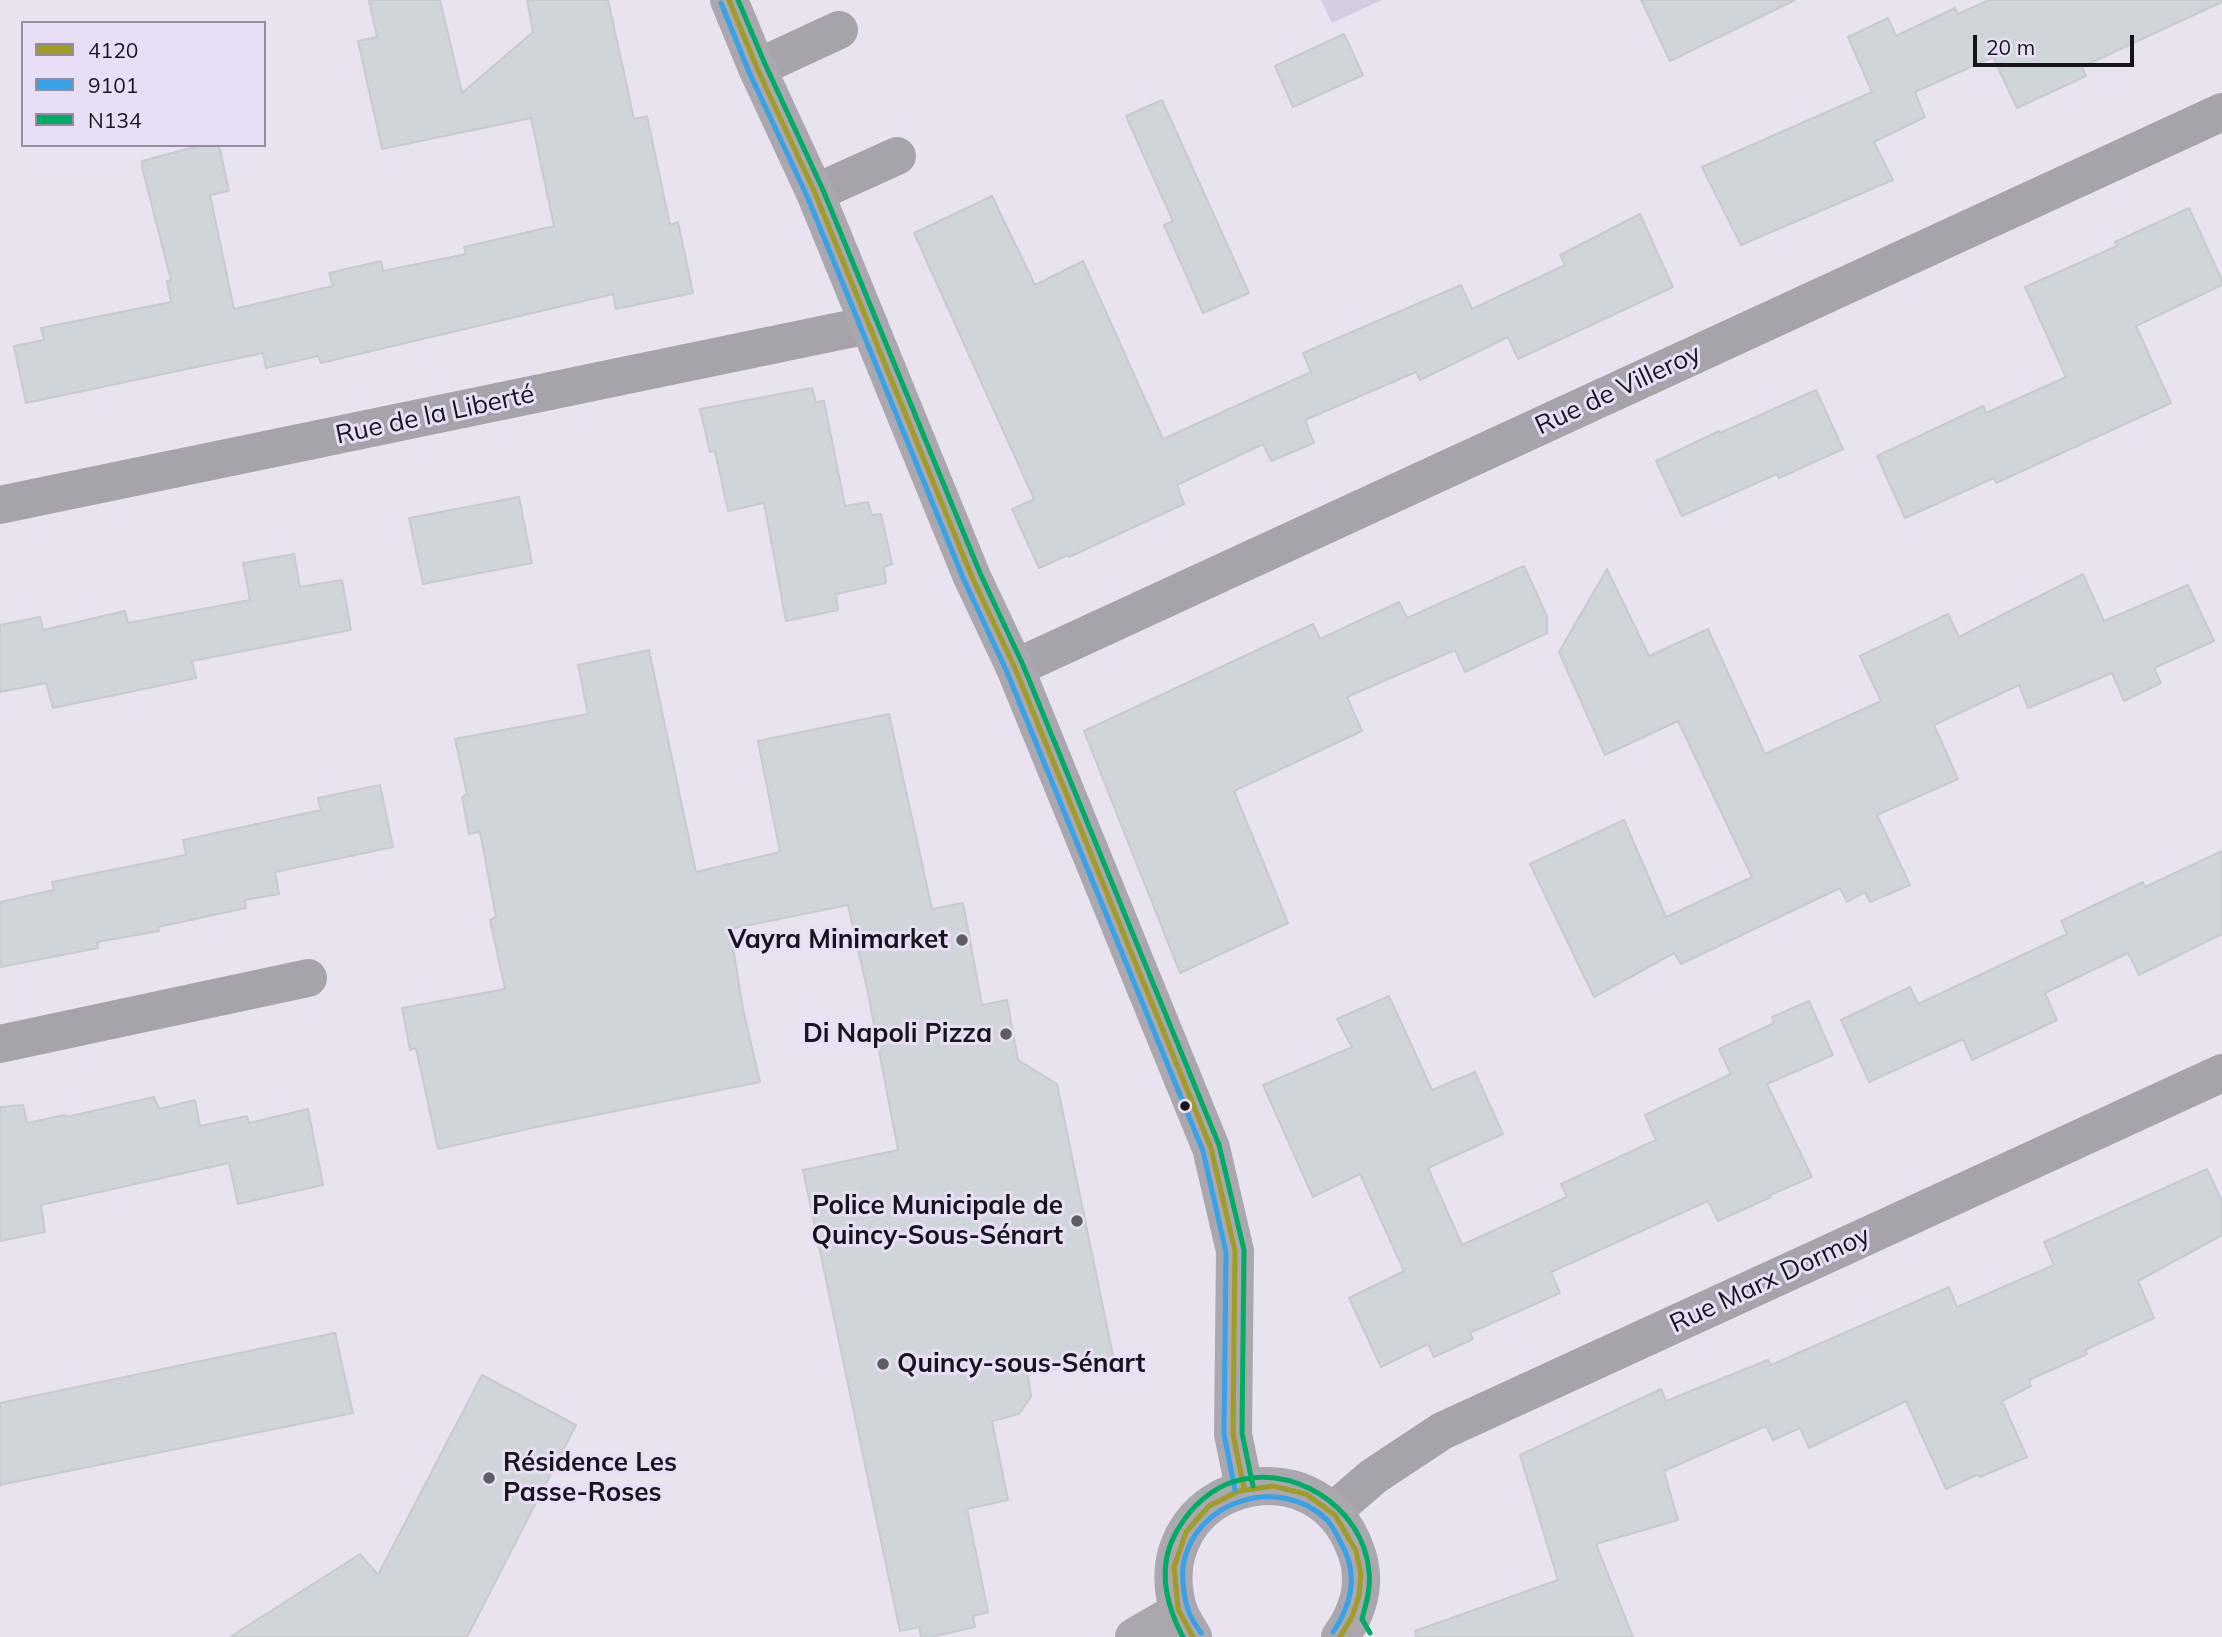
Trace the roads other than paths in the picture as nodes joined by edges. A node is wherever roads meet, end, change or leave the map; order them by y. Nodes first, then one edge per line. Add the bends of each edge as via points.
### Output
1 (729, 0) edge
2 (839, 30) dead end
3 (757, 68) junction
4 (2222, 112) edge
5 (897, 156) dead end
6 (815, 193) junction
7 (869, 325) junction
8 (0, 505) edge
9 (1014, 668) junction
10 (308, 978) dead end
11 (0, 1044) edge
12 (2222, 1073) edge
13 (1244, 1488) junction
14 (1332, 1512) junction
15 (1186, 1624) edge
16 (1351, 1631) edge
17 (1134, 1637) edge

1 - 3 main road
2 - 3 street
3 - 6 main road
4 - 9 street, Rue de Villeroy
5 - 6 street
6 - 7 main road
7 - 8 street, Rue de la Liberté
7 - 9 main road
9 - 13 main road via 1211,1148 1235,1251 1233,1434
10 - 11 street
12 - 14 street, Rue Marx Dormoy via 1442,1431 1374,1476
13 - 14 main road via 1275,1485 1306,1494
13 - 15 main road via 1216,1500 1192,1522 1177,1549 1173,1581
14 - 16 main road via 1350,1535 1360,1563 1360,1592
15 - 17 main road

